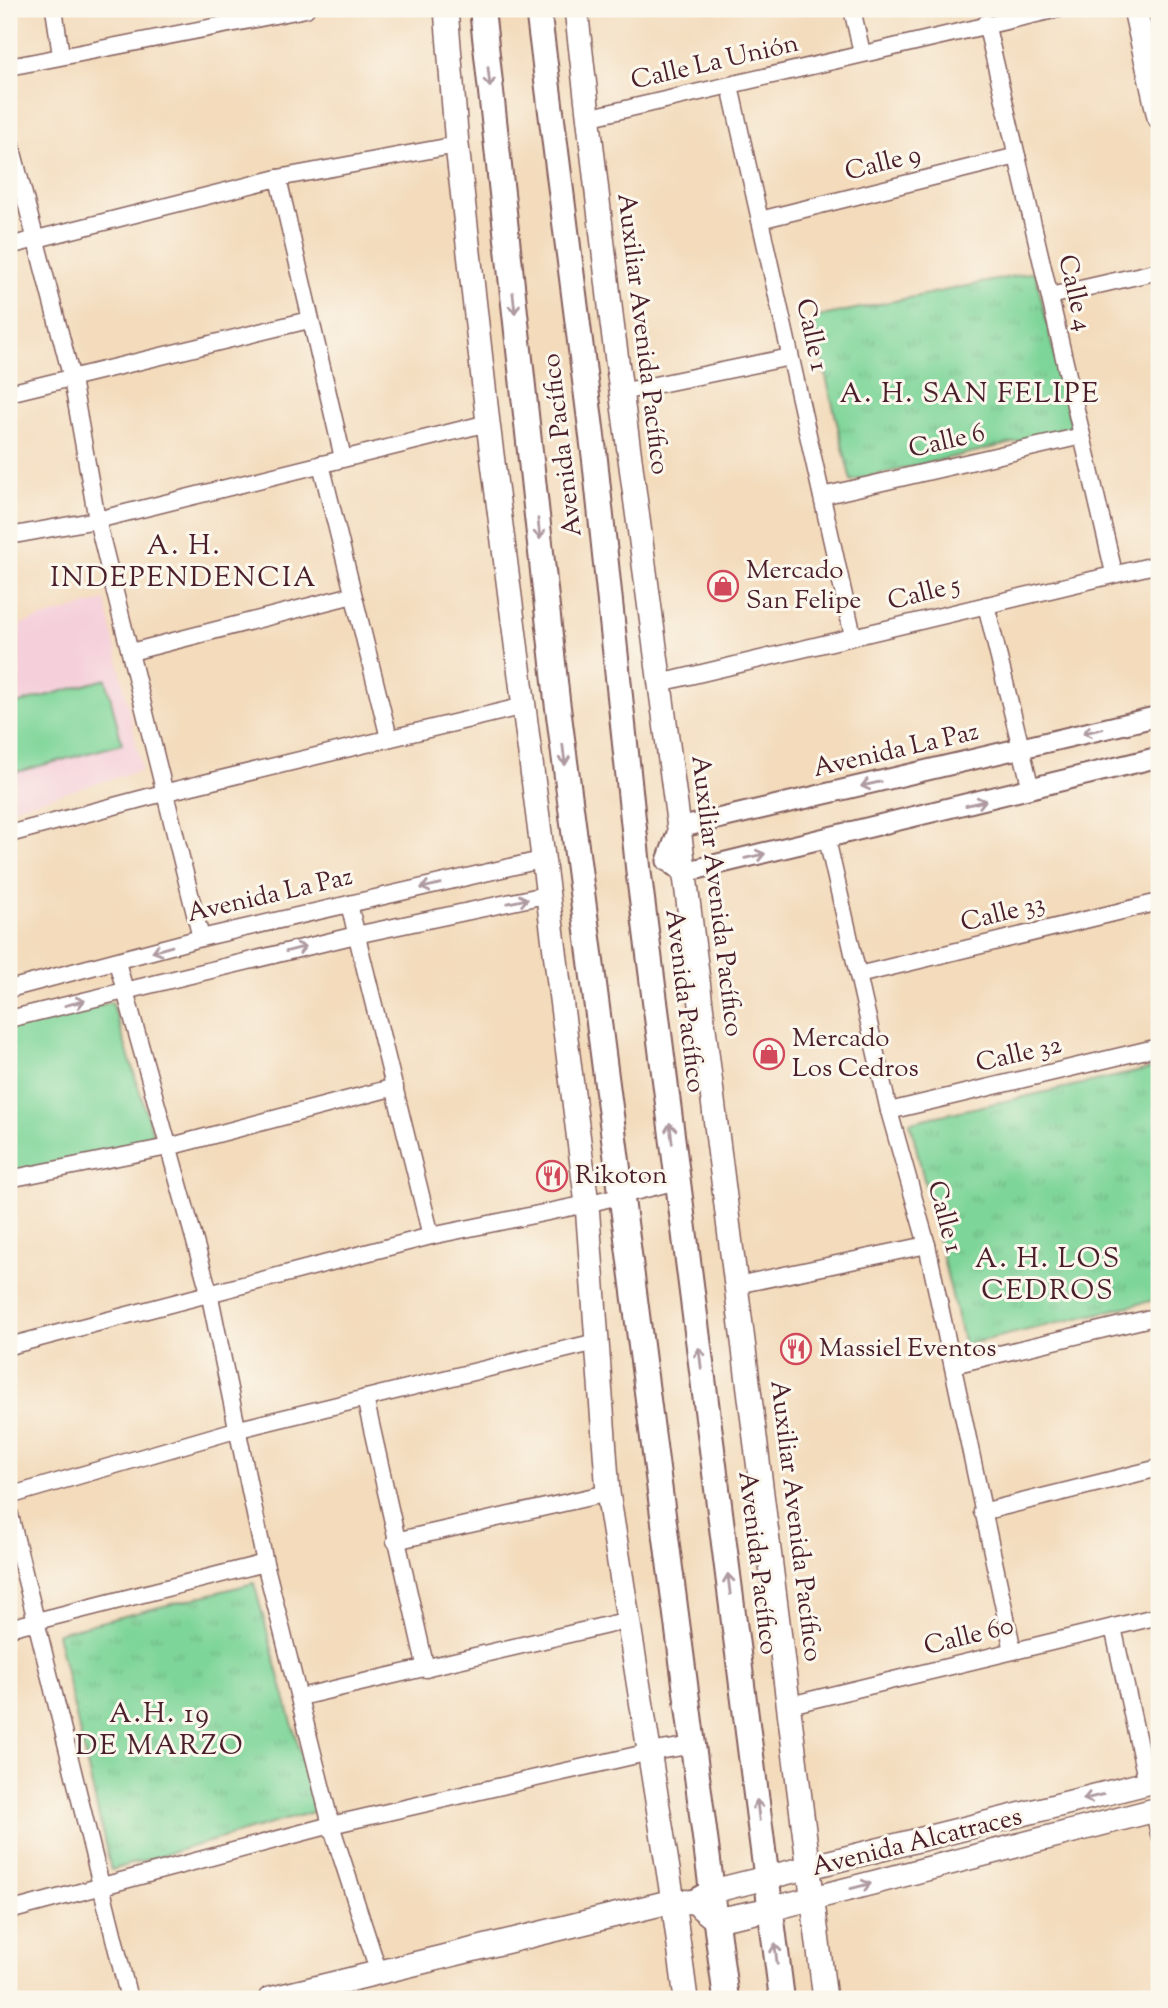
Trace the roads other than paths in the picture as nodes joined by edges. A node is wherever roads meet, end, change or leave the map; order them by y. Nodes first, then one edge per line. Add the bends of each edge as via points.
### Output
1 (54, 9) edge
2 (306, 9) edge
3 (446, 9) edge
4 (482, 9) edge
5 (538, 9) edge
6 (576, 9) edge
7 (852, 9) edge
8 (1058, 9) edge
9 (1135, 9) edge
10 (231, 17) edge
11 (986, 23) junction
12 (862, 54) junction
13 (61, 55) junction
14 (9, 67) edge
15 (730, 86) junction
16 (1159, 117) edge
17 (587, 118) junction
18 (9, 137) edge
19 (457, 145) junction
20 (1017, 156) junction
21 (278, 178) junction
22 (760, 220) junction
23 (38, 239) junction
24 (9, 246) edge
25 (1159, 271) edge
26 (1050, 296) junction
27 (309, 320) junction
28 (790, 357) junction
29 (72, 379) junction
30 (621, 392) junction
31 (9, 393) edge
32 (488, 423) junction
33 (1082, 436) junction
34 (343, 458) junction
35 (321, 464) junction
36 (822, 496) junction
37 (97, 520) junction
38 (9, 536) edge
39 (1159, 564) edge
40 (1114, 573) junction
41 (354, 595) junction
42 (986, 605) junction
43 (853, 636) junction
44 (131, 652) junction
45 (660, 683) junction
46 (524, 706) junction
47 (1159, 716) edge
48 (389, 738) junction
49 (1020, 749) junction
50 (1159, 760) edge
51 (1031, 789) junction
52 (167, 792) junction
53 (680, 828) junction
54 (9, 834) edge
55 (827, 839) junction
56 (545, 859) junction
57 (676, 867) junction
58 (639, 876) junction
59 (550, 894) junction
60 (1159, 902) edge
61 (349, 904) junction
62 (356, 934) junction
63 (201, 938) junction
64 (117, 962) junction
65 (858, 975) junction
66 (9, 989) edge
67 (124, 991) junction
68 (9, 1019) edge
69 (1159, 1047) edge
70 (396, 1087) junction
71 (890, 1111) junction
72 (168, 1147) junction
73 (9, 1179) edge
74 (677, 1181) junction
75 (623, 1195) junction
76 (587, 1204) junction
77 (430, 1236) junction
78 (927, 1245) junction
79 (737, 1285) junction
80 (209, 1292) junction
81 (1159, 1317) edge
82 (596, 1342) junction
83 (9, 1346) edge
84 (953, 1365) junction
85 (365, 1398) junction
86 (239, 1429) junction
87 (1159, 1468) edge
88 (608, 1493) junction
89 (9, 1496) edge
90 (9, 1511) edge
91 (982, 1512) junction
92 (395, 1541) junction
93 (265, 1563) junction
94 (1159, 1616) edge
95 (629, 1620) junction
96 (34, 1623) junction
97 (1113, 1627) junction
98 (9, 1628) edge
99 (1013, 1651) junction
100 (426, 1669) junction
101 (299, 1697) junction
102 (790, 1705) junction
103 (694, 1745) junction
104 (650, 1752) junction
105 (1153, 1782) edge
106 (1156, 1810) edge
107 (331, 1825) junction
108 (1159, 1834) edge
109 (809, 1867) junction
110 (767, 1877) junction
111 (100, 1884) junction
112 (693, 1898) junction
113 (812, 1899) junction
114 (771, 1909) junction
115 (9, 1911) edge
116 (716, 1920) junction
117 (379, 1973) junction
118 (129, 1999) edge
119 (270, 1999) edge
120 (686, 1999) edge
121 (726, 1999) edge
122 (782, 1999) edge
123 (825, 1999) edge

1 - 13 street
2 - 10 street
3 - 19 main road
4 -> 75 main road, Avenida Pacífico via 557,700
5 - 58 main road, Avenida Pacífico via 595,460
6 - 17 main road, Auxiliar Avenida Pacífico
7 - 12 street
8 - 11 street, Calle La Unión
9 - 16 main road
10 - 13 street
11 - 12 street, Calle La Unión
11 - 20 street, Calle 4
12 - 15 street, Calle La Unión
13 - 14 street
15 - 17 street, Calle La Unión
15 - 22 street, Calle 1
17 - 30 main road, Auxiliar Avenida Pacífico
18 - 23 street
19 - 21 street
19 - 32 main road
20 - 22 street, Calle 9
20 - 26 street, Calle 4
21 - 23 street
21 - 27 street
22 - 28 street, Calle 1
23 - 24 street
23 - 29 street
25 - 26 street
26 - 33 street, Calle 4
27 - 29 street
27 - 34 street
28 - 30 street
28 - 36 street, Calle 1
29 - 31 street
29 - 37 street
30 - 45 main road, Auxiliar Avenida Pacífico
32 - 34 street
32 - 46 main road
33 - 36 street, Calle 6
33 - 40 street, Calle 4
34 - 35 street
35 - 37 street
35 - 41 street
36 - 43 street, Calle 1
37 - 38 street
37 - 44 street
39 - 40 street, Calle 5
40 - 42 street, Calle 5
41 - 44 street
41 - 48 street
42 - 43 street, Calle 5
42 - 49 street
43 - 45 street, Calle 5
44 - 52 street
45 - 53 main road, Auxiliar Avenida Pacífico
46 - 48 street
46 - 56 main road
47 -> 49 street, Avenida La Paz
48 - 52 street
49 - 51 street
49 -> 53 street, Avenida La Paz
50 - 51 street
55 -> 51 street
52 - 54 street
52 - 63 street
53 - 57 main road, Auxiliar Avenida Pacífico
57 -> 55 street
55 - 65 street, Calle 1
56 - 59 main road
56 -> 61 street, Avenida La Paz
57 - 58 street
57 - 79 main road, Auxiliar Avenida Pacífico
74 -> 58 main road, Avenida Pacífico
62 -> 59 street
59 - 76 main road
60 - 65 street, Calle 33
61 - 62 street
61 - 63 street, Avenida La Paz
67 -> 62 street
62 - 70 street
63 -> 64 street, Avenida La Paz
64 - 66 street, Avenida La Paz
64 - 67 street
65 - 71 street, Calle 1
68 -> 67 street
67 - 72 street
69 - 71 street, Calle 32
70 - 72 street
70 - 77 street
71 - 78 street, Calle 1
72 - 73 street
72 - 80 street
74 - 75 street
110 -> 74 main road, Avenida Pacífico
75 - 76 street
75 - 103 main road, Avenida Pacífico
76 - 77 street
76 - 82 main road
77 - 80 street
78 - 79 street
78 - 84 street, Calle 1
79 - 102 main road, Auxiliar Avenida Pacífico
80 - 83 street
80 - 86 street
81 - 84 street
82 - 85 street
82 - 88 main road
84 - 91 street, Calle 1
85 - 86 street
85 - 92 street
86 - 89 street
86 - 93 street
87 - 91 street
88 - 92 street
88 - 95 main road
90 - 96 street
91 - 99 street, Calle 1
92 - 100 street
93 - 96 street
93 - 101 street
94 - 97 street, Calle 60
95 - 100 street
95 - 104 main road
96 - 98 street
96 - 111 street
97 - 99 street, Calle 60
97 - 105 street
99 - 102 street, Calle 60
100 - 101 street
101 - 107 street
102 - 109 main road, Auxiliar Avenida Pacífico
103 - 104 street
103 - 112 main road, Avenida Pacífico
104 - 107 street
104 - 112 main road
105 -> 109 main road
106 - 108 street
113 -> 106 main road, Avenida Alcatraces
107 - 111 street
107 - 117 street
109 - 110 main road
109 - 113 main road, Auxiliar Avenida Pacífico
110 - 112 main road
110 - 114 main road, Avenida Pacífico
111 - 115 street
111 - 118 street
112 - 116 main road, Avenida Pacífico
112 - 117 main road
112 - 120 main road
113 - 114 main road, Avenida Alcatraces
113 - 123 main road, Auxiliar Avenida Pacífico
114 - 116 main road, Avenida Alcatraces
122 -> 114 main road, Avenida Pacífico
116 - 121 main road, Avenida Pacífico
117 - 119 main road

